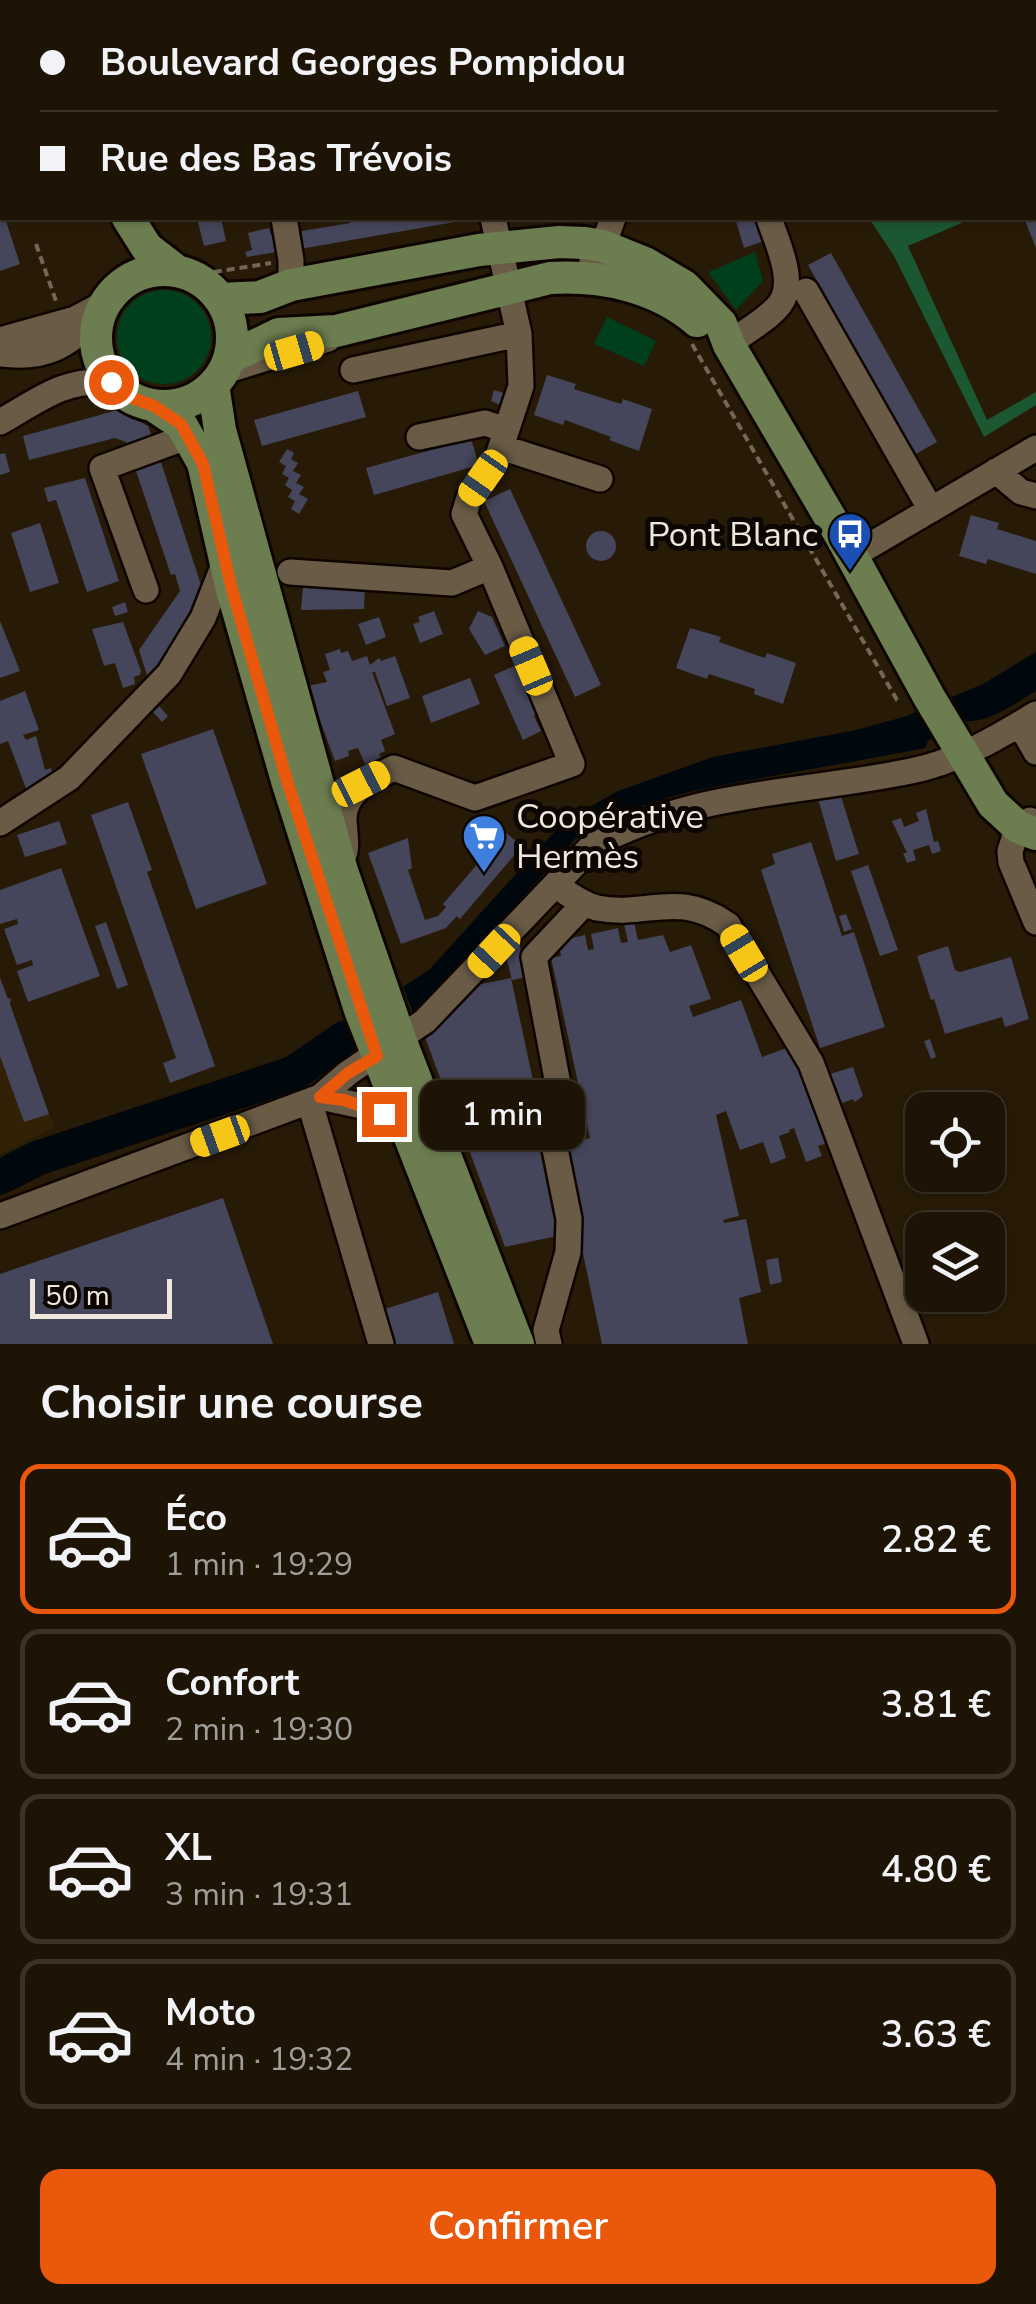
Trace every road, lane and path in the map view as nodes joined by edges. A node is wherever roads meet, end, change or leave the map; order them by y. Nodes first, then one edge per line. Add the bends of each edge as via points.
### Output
1 (127, 220) edge
2 (284, 220) edge
3 (770, 220) edge
4 (600, 231) edge
5 (497, 232) edge
6 (36, 244) dead end
7 (177, 270) junction
8 (580, 276) junction
9 (291, 285) junction
10 (510, 286) junction
11 (806, 292) dead end
12 (220, 299) junction
13 (109, 301) junction
14 (60, 313) dead end
15 (520, 334) junction
16 (688, 338) dead end
17 (0, 340) edge
18 (729, 345) junction
19 (0, 354) edge
20 (353, 370) dead end
21 (222, 372) junction
22 (111, 382) junction
23 (154, 406) junction
24 (0, 422) edge
25 (189, 436) junction
26 (420, 437) dead end
27 (504, 438) junction
28 (1036, 448) edge
29 (996, 471) junction
30 (600, 479) dead end
31 (1036, 496) edge
32 (930, 510) junction
33 (852, 556) junction
34 (225, 562) junction
35 (490, 567) junction
36 (290, 572) dead end
37 (146, 590) dead end
38 (918, 700) junction
39 (1028, 719) edge
40 (957, 744) junction
41 (1036, 752) edge
42 (0, 823) edge
43 (1030, 826) edge
44 (342, 871) junction
45 (555, 885) junction
46 (584, 904) junction
47 (1036, 922) edge
48 (388, 1048) junction
49 (315, 1100) junction
50 (404, 1128) junction
51 (0, 1216) edge
52 (381, 1344) edge
53 (491, 1344) edge
54 (518, 1344) edge
55 (549, 1344) edge
56 (916, 1344) edge

1 - 7 main road
1 - 13 main road
2 - 9 street
3 - 18 street via 786,288 781,302
4 - 5 main road via 559,242
4 - 8 street
4 - 18 main road via 684,286 721,324
5 - 9 main road
5 - 10 street
6 - 14 path
7 - 12 main road
7 - 13 main road via 140,274
8 - 10 main road
8 - 18 main road via 662,298
9 - 12 main road via 260,297
10 - 15 street
10 - 21 main road via 336,330 280,334
11 - 32 street
12 - 21 main road via 231,328
13 - 17 street
13 - 19 street via 70,342 42,354
13 - 22 main road via 96,333
15 - 20 street
15 - 27 street via 520,386
16 - 38 path via 896,700
18 - 33 main road
21 - 23 main road via 186,403
21 - 44 main road via 220,430
22 - 23 main road
22 - 24 street via 64,385
23 - 25 main road
25 - 34 main road via 203,464
25 - 37 street via 102,468
26 - 27 street via 485,423
27 - 30 street
27 - 35 street via 464,514
28 - 29 street
29 - 31 street via 1020,492
29 - 32 street
32 - 33 street
33 - 38 main road
34 - 42 street via 203,618 169,674 69,778
34 - 48 main road via 288,784
35 - 36 street via 452,583
35 - 44 street via 572,764 474,798 394,768 352,796 344,814
38 - 40 main road
39 - 40 street
39 - 41 street
40 - 43 main road via 994,804
40 - 45 street via 913,771 686,807 592,846
43 - 47 street via 1010,851
44 - 48 main road
45 - 46 street
45 - 48 street via 438,1010
46 - 55 street via 534,957 564,1116 554,1144 569,1219 568,1252 546,1330
46 - 56 street via 681,905 709,912 728,926 811,1063
48 - 49 street
48 - 50 main road
48 - 54 main road
49 - 50 street via 376,1110
49 - 51 street
49 - 52 street
50 - 53 main road

